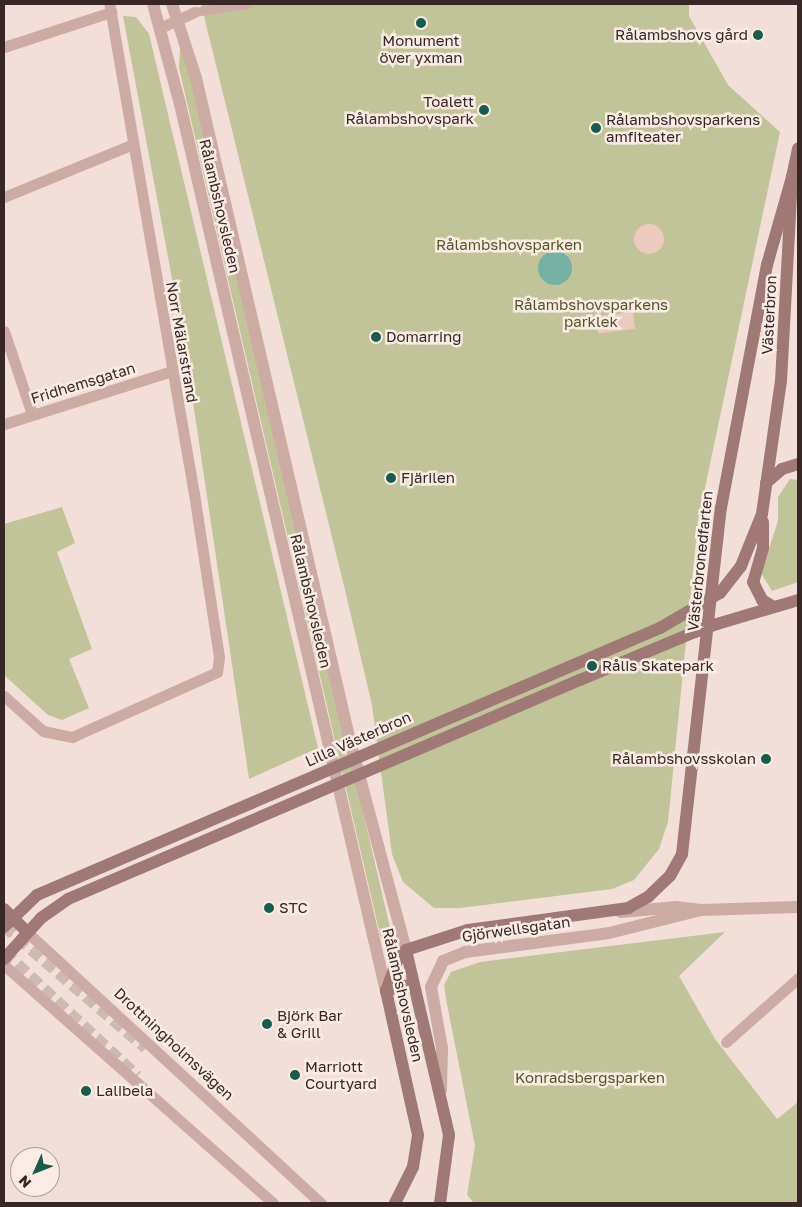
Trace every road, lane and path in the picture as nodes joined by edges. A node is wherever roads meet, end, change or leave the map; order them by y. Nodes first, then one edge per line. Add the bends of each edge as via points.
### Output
1 (152, 4) edge
2 (172, 4) edge
3 (247, 4) edge
4 (110, 8) edge
5 (194, 12) joint
6 (178, 19) junction
7 (160, 28) junction
8 (4, 47) edge
9 (131, 145) junction
10 (798, 149) edge
11 (792, 177) junction
12 (4, 197) edge
13 (4, 331) edge
14 (172, 371) junction
15 (32, 414) junction
16 (4, 424) edge
17 (798, 464) edge
18 (766, 483) junction
19 (762, 514) junction
20 (798, 600) edge
21 (778, 605) junction
22 (798, 607) edge
23 (4, 696) edge
24 (798, 907) edge
25 (701, 910) junction
26 (606, 913) junction
27 (6, 917) edge
28 (27, 932) junction
29 (406, 950) junction
30 (4, 959) edge
31 (4, 965) edge
32 (798, 978) edge
33 (412, 984) junction
34 (386, 991) junction
35 (726, 1042) dead end
36 (440, 1095) junction
37 (273, 1203) edge
38 (321, 1203) edge
39 (395, 1203) edge
40 (440, 1203) edge

1 - 7 street, Rålambshovsleden
2 - 6 street, Rålambshovsleden
3 - 5 street
4 - 8 street
4 - 9 street, Norr Mälarstrand
5 - 6 street
6 - 7 street
6 - 29 street, Rålambshovsleden via 196,78 350,741
7 - 34 street, Rålambshovsleden
9 - 12 street
9 - 14 street, Norr Mälarstrand
10 - 11 main road, Västerbron
11 - 18 main road, Västerbron via 781,381
11 - 26 main road, Västerbronedfarten via 767,265 721,508 686,837 675,869 664,883 648,897
13 - 15 street
14 - 15 street, Fridhemsgatan
14 - 23 street, Norr Mälarstrand via 219,657 217,672 206,680 72,737 43,730
15 - 16 street, Fridhemsgatan
17 - 18 main road via 782,469
18 - 19 main road, Västerbron
19 - 21 main road via 763,548 753,582 762,600
19 - 27 main road, Lilla Västerbron, bridge via 741,566 720,593 660,628 37,895
20 - 21 main road
21 - 22 street
21 - 28 main road, bridge via 717,624 68,899
24 - 25 street, Gjörwellsgatan
25 - 26 street, Gjörwellsgatan via 676,907
25 - 36 street, Gjörwellsgatan via 609,933 454,955 437,969 431,987 442,1048
26 - 29 main road, Gjörwellsgatan via 454,933
27 - 28 main road, Drottningholmsvägen
28 - 30 main road
28 - 38 street, Drottningholmsvägen
29 - 33 main road, Rålambshovsleden
29 - 34 main road
31 - 37 street
32 - 35 street
33 - 34 main road
33 - 36 main road, Rålambshovsleden
34 - 39 main road, Rålambshovsleden via 418,1135 413,1167
36 - 40 main road, Rålambshovsleden via 450,1148

